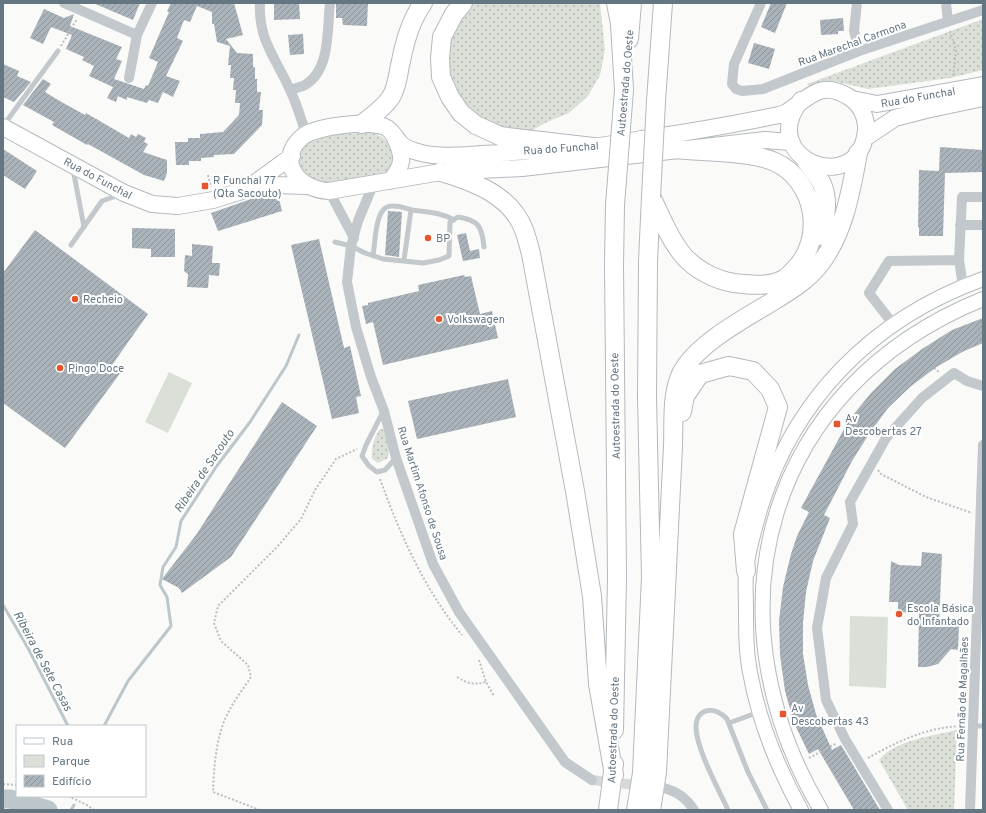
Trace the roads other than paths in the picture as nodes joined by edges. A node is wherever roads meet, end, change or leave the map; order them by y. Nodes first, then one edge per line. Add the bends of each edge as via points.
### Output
1 (64, 3) edge
2 (152, 3) edge
3 (260, 3) edge
4 (330, 3) edge
5 (423, 3) edge
6 (463, 3) edge
7 (616, 3) edge
8 (632, 3) edge
9 (663, 3) edge
10 (761, 3) edge
11 (857, 3) edge
12 (946, 3) edge
13 (78, 7) edge
14 (983, 10) edge
15 (948, 21) junction
16 (137, 35) junction
17 (58, 51) road end
18 (858, 51) junction
19 (129, 78) dead end
20 (983, 85) edge
21 (290, 90) junction
22 (624, 90) junction
23 (983, 98) edge
24 (852, 99) junction
25 (801, 100) junction
26 (362, 124) junction
27 (3, 127) edge
28 (306, 134) junction
29 (394, 134) junction
30 (791, 142) junction
31 (593, 146) junction
32 (861, 146) junction
33 (676, 150) junction
34 (292, 156) junction
35 (806, 161) junction
36 (72, 164) junction
37 (441, 172) junction
38 (390, 181) junction
39 (373, 185) junction
40 (307, 186) junction
41 (245, 190) junction
42 (329, 191) junction
43 (124, 193) junction
44 (651, 197) junction
45 (983, 197) edge
46 (411, 210) junction
47 (454, 220) junction
48 (960, 224) junction
49 (983, 225) edge
50 (84, 227) junction
51 (335, 242) dead end
52 (352, 242) junction
53 (71, 245) dead end
54 (484, 247) dead end
55 (373, 256) junction
56 (806, 256) junction
57 (404, 260) junction
58 (959, 260) junction
59 (983, 279) edge
60 (963, 286) junction
61 (983, 299) edge
62 (893, 324) junction
63 (983, 386) edge
64 (384, 411) junction
65 (787, 444) junction
66 (983, 445) edge
67 (673, 446) junction
68 (802, 452) junction
69 (396, 458) junction
70 (981, 513) edge
71 (746, 571) junction
72 (760, 712) junction
73 (729, 723) junction
74 (978, 726) edge
75 (614, 775) junction
76 (592, 780) tunnel mouth
77 (664, 788) dead end
78 (608, 810) edge
79 (636, 810) edge
80 (651, 810) edge
81 (694, 810) edge
82 (728, 810) edge
83 (767, 810) edge
84 (801, 810) edge
85 (821, 810) edge
86 (888, 810) edge
87 (970, 810) edge

1 - 13 street
2 - 16 street
3 - 21 street via 259,20 266,44
4 - 21 street via 326,50 318,73 305,85
5 - 26 highway via 417,11 407,37 392,96
6 - 31 highway via 442,37 440,58 441,77 460,114 500,136
7 - 22 highway via 620,24
8 - 22 highway, Autoestrada do Oeste
9 - 44 highway, bridge
10 - 18 street, Rua Marechal Carmona via 734,64 732,84 736,89 763,89
11 - 18 street via 854,31
12 - 15 street
13 - 16 street
14 - 15 street, Rua Marechal Carmona
15 - 18 street, Rua Marechal Carmona
16 - 19 street
17 - 27 lane
20 - 24 main road, Rua do Funchal via 877,104
21 - 28 street
22 - 75 highway, Autoestrada do Oeste, bridge via 615,205 614,265 617,577
23 - 32 main road, Rua do Funchal via 895,118
24 - 25 main road, Rua do Funchal via 843,93 826,90 810,94
24 - 32 main road via 864,116 866,127
25 - 30 main road via 790,120
25 - 31 main road, Rua do Funchal via 786,112 764,118
26 - 28 main road, Rua do Funchal via 322,128
26 - 29 main road, Rua do Funchal via 386,128
27 - 36 main road, Rua do Funchal
28 - 34 main road, Rua do Funchal via 299,140
29 - 31 main road, Rua do Funchal via 402,145 432,155
29 - 38 main road via 402,152 401,164
30 - 33 main road, Rua do Funchal via 765,140
30 - 35 main road via 797,153
32 - 35 main road, Rua do Funchal via 843,165 824,167
32 - 67 highway via 835,241 820,265 795,288 749,315 700,349 681,374 674,401
33 - 37 main road, Rua do Funchal via 522,168
33 - 56 highway via 750,156 775,162 792,174 805,190 812,207 814,222
34 - 40 main road via 296,177
34 - 41 main road, Rua do Funchal
35 - 56 highway via 823,185 826,203 825,219 820,233
36 - 43 main road, Rua do Funchal
36 - 50 lane
37 - 38 main road, Rua do Funchal
37 - 75 highway via 470,180 494,193 513,210 524,230 531,254 592,596 598,684
38 - 39 main road, Rua do Funchal
39 - 42 main road, Rua do Funchal
39 - 52 street, Rua Martim Afonso de Sousa
40 - 41 main road, Rua do Funchal via 288,184
40 - 42 main road, Rua do Funchal
41 - 43 main road, Rua do Funchal via 213,200 178,206 152,204
42 - 52 street
43 - 50 lane via 102,201
44 - 56 highway via 682,255 702,271 723,281 748,285 767,284 785,279
44 - 79 highway via 647,390 650,578 642,773
45 - 48 street via 962,197
46 - 47 lane via 445,214
46 - 55 lane via 395,206 387,207 381,212
46 - 57 lane
47 - 54 lane via 458,217 476,222 481,229
47 - 57 lane via 450,222 449,256 423,263
48 - 49 street
48 - 58 street
50 - 53 lane
51 - 52 lane
52 - 55 lane
52 - 64 street, Rua Martim Afonso de Sousa via 347,282 370,376
55 - 57 lane via 383,260
58 - 60 street
58 - 62 street via 889,261 869,293
59 - 60 main road
60 - 62 main road
61 - 68 main road via 930,324 889,351 859,378 838,402
62 - 65 main road via 843,366 807,410
63 - 86 street via 954,373 917,404 886,438 850,502 853,524 826,578 817,628 826,700 845,739
64 - 69 street, Rua Martim Afonso de Sousa
64 - 69 lane via 362,456 377,472 385,470
65 - 68 main road
65 - 71 main road via 768,481
66 - 70 street, Rua Fernão de Magalhães
67 - 71 highway via 686,396 700,374 729,366 753,371 770,389 778,407 743,534
67 - 80 highway via 656,772
68 - 85 main road via 785,487 770,539 763,578 764,626 768,674 783,730 796,765
69 - 76 street, Rua Martim Afonso de Sousa via 433,564 459,612 565,762
70 - 74 street, Rua Fernão de Magalhães
71 - 72 main road via 746,627 750,677
72 - 73 lane
72 - 84 main road via 766,736 781,773
73 - 82 lane via 721,713 714,710 706,710 696,722 699,742
73 - 83 lane via 748,772
74 - 87 street, Rua Fernão de Magalhães
75 - 78 highway, Autoestrada do Oeste
77 - 81 street via 678,792

